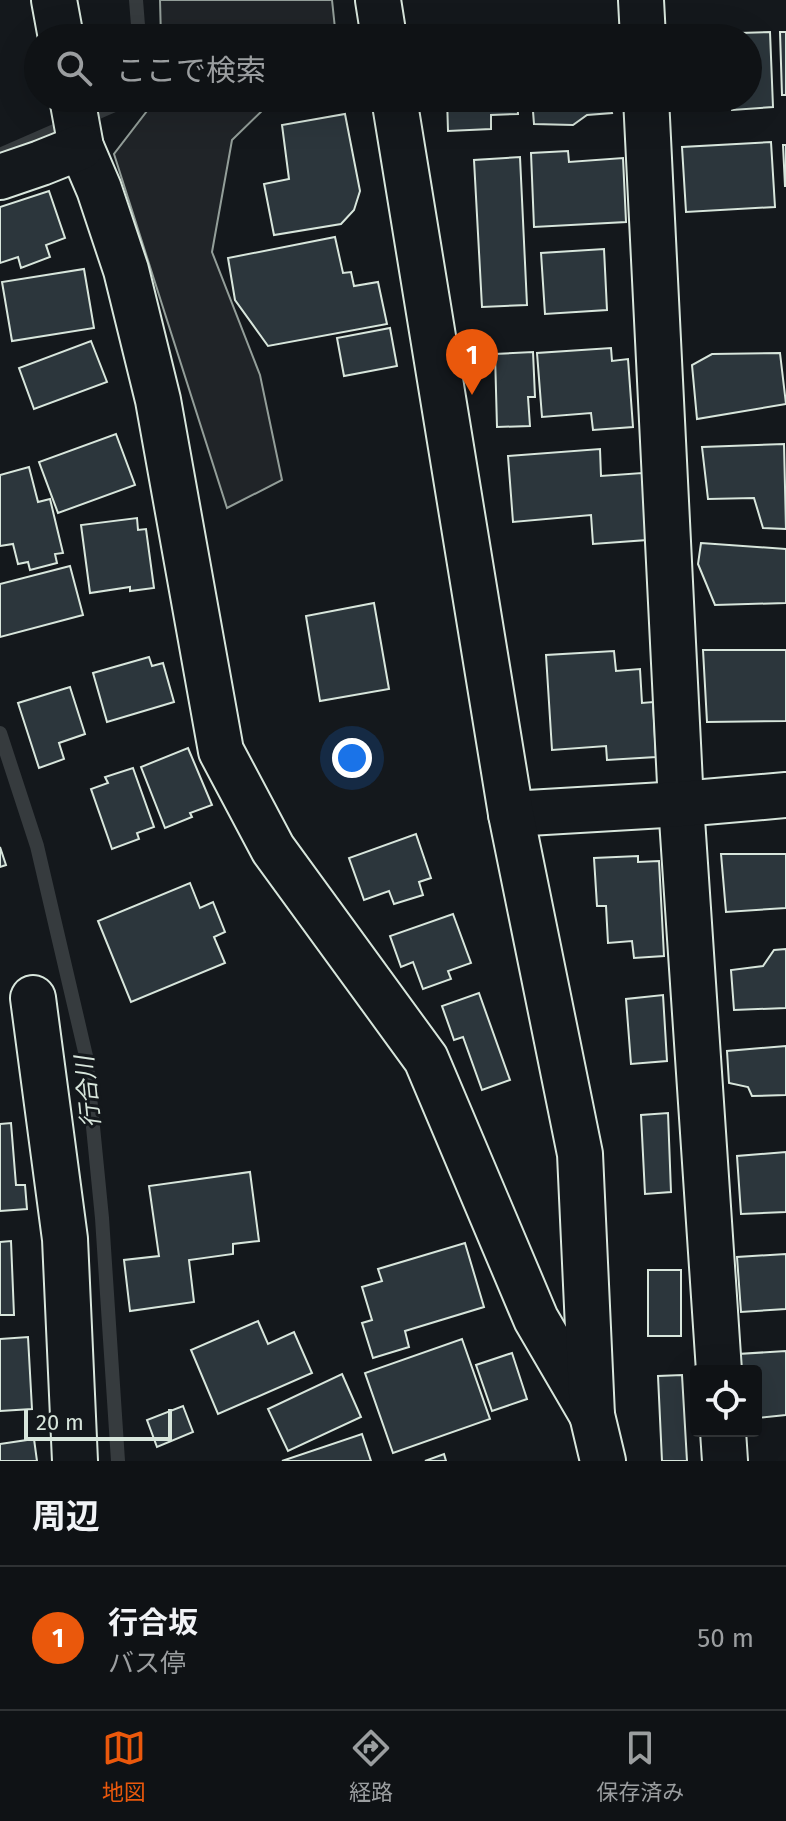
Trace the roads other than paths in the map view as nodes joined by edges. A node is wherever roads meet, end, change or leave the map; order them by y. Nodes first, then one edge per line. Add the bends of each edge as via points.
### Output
1 (54, 0) edge
2 (378, 0) edge
3 (641, 0) edge
4 (58, 24) edge
5 (382, 24) edge
6 (642, 24) edge
7 (75, 112) edge
8 (396, 112) edge
9 (647, 112) edge
10 (81, 147) junction
11 (0, 177) edge
12 (786, 795) edge
13 (681, 804) junction
14 (511, 814) junction
15 (33, 998) dead end
16 (719, 1365) edge
17 (592, 1415) junction
18 (723, 1437) edge
19 (75, 1461) edge
20 (603, 1461) edge
21 (725, 1461) edge

1 - 4 street
2 - 5 street
3 - 6 street
7 - 10 street
8 - 14 street
9 - 13 street
10 - 11 street
10 - 17 street via 126,270 158,400 221,751 273,849 426,1059 536,1319
12 - 13 street
13 - 14 street
13 - 16 street
14 - 17 street via 580,1154
15 - 19 street via 65,1239
17 - 20 street
18 - 21 street

